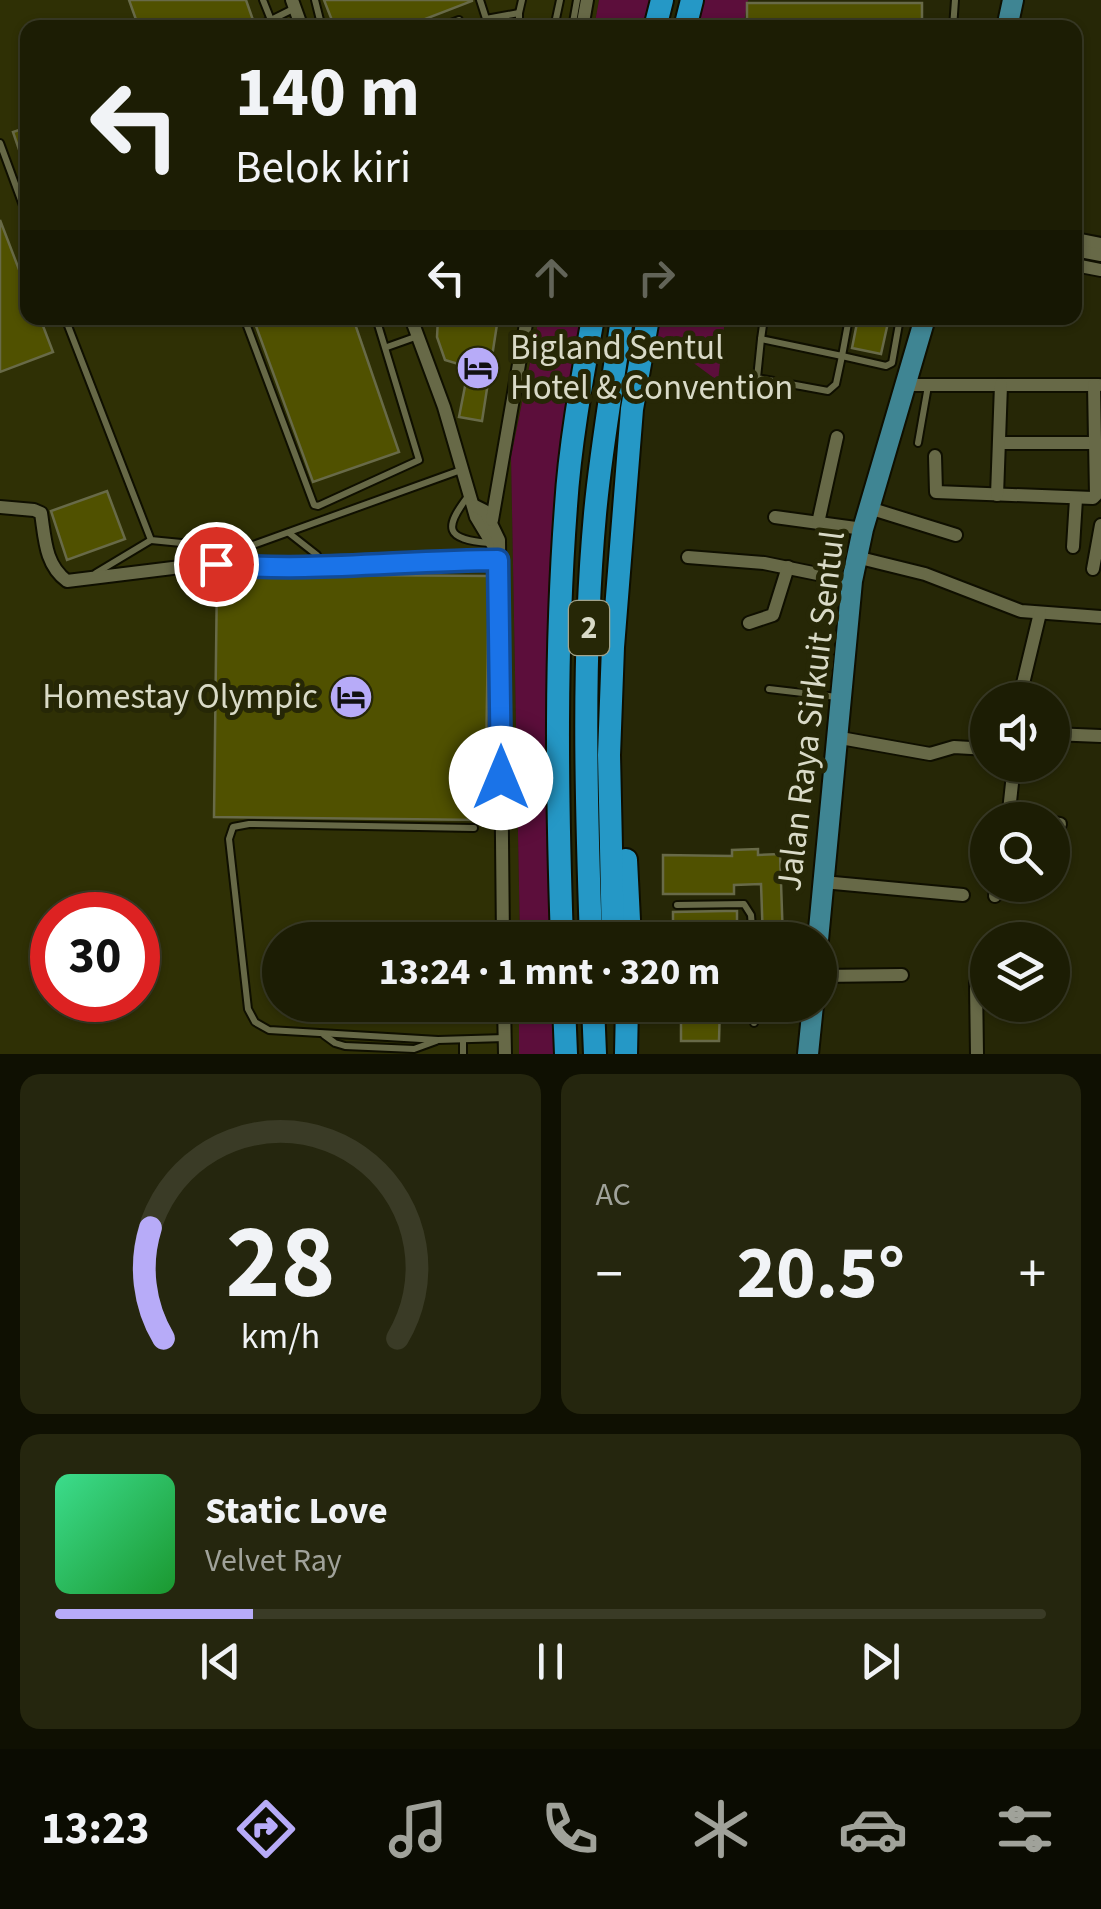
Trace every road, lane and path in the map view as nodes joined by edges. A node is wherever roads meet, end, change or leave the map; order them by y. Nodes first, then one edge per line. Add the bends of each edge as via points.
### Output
1 (263, 0) edge
2 (522, 0) edge
3 (294, 4) edge
4 (519, 13) junction
5 (270, 20) joint
6 (497, 20) edge
7 (519, 20) edge
8 (0, 142) edge
9 (20, 197) edge
10 (67, 325) edge
11 (247, 325) edge
12 (379, 325) edge
13 (414, 325) edge
14 (526, 325) edge
15 (591, 325) edge
16 (621, 325) edge
17 (647, 325) edge
18 (763, 325) edge
19 (847, 325) edge
20 (899, 325) edge
21 (924, 325) edge
22 (418, 336) junction
23 (761, 338) junction
24 (387, 347) junction
25 (842, 356) junction
26 (904, 385) junction
27 (928, 385) junction
28 (1001, 385) junction
29 (1098, 385) edge
30 (837, 436) dead end
31 (918, 443) dead end
32 (1000, 443) junction
33 (1093, 443) junction
34 (935, 456) dead end
35 (461, 470) junction
36 (998, 495) junction
37 (1076, 499) junction
38 (472, 500) junction
39 (0, 507) edge
40 (869, 508) junction
41 (775, 517) dead end
42 (492, 520) junction
43 (818, 523) junction
44 (1101, 525) edge
45 (862, 530) junction
46 (288, 534) junction
47 (956, 535) dead end
48 (151, 540) junction
49 (1073, 547) dead end
50 (496, 549) junction
51 (317, 555) dead end
52 (688, 557) dead end
53 (856, 557) junction
54 (788, 568) junction
55 (1093, 570) dead end
56 (852, 581) junction
57 (82, 582) junction
58 (1040, 613) junction
59 (1101, 617) edge
60 (749, 623) dead end
61 (613, 647) junction
62 (1024, 682) edge
63 (769, 689) dead end
64 (839, 697) junction
65 (1070, 735) edge
66 (1101, 736) edge
67 (835, 738) junction
68 (970, 748) edge
69 (474, 828) dead end
70 (823, 882) junction
71 (963, 895) dead end
72 (677, 905) dead end
73 (503, 922) edge
74 (561, 922) edge
75 (590, 922) edge
76 (613, 922) edge
77 (629, 922) edge
78 (752, 922) edge
79 (820, 922) edge
80 (902, 975) dead end
81 (837, 976) edge
82 (505, 1022) edge
83 (565, 1022) edge
84 (594, 1022) edge
85 (625, 1022) edge
86 (811, 1022) edge
87 (977, 1022) edge
88 (505, 1038) junction
89 (462, 1040) junction
90 (626, 1050) edge
91 (463, 1054) edge
92 (505, 1054) edge
93 (566, 1054) edge
94 (595, 1054) edge
95 (808, 1054) edge
96 (977, 1054) edge

1 - 5 lane
2 - 4 lane
3 - 5 lane
4 - 6 lane
4 - 7 lane
8 - 9 lane
10 - 48 lane
11 - 24 lane via 314,506 420,460
12 - 24 lane
13 - 22 street
14 - 42 street
15 - 74 highway, 2 via 566,502 557,787
16 - 75 highway, 2 via 595,512 588,642
17 - 61 highway via 632,410
18 - 23 lane
19 - 25 lane
20 - 25 lane via 889,366
21 - 26 main road, Jalan Raya Sirkuit Sentul
22 - 24 lane
22 - 35 street
23 - 25 lane
23 - 25 lane via 756,374 762,379 834,389
26 - 27 street
26 - 40 main road, Jalan Raya Sirkuit Sentul
27 - 28 street
27 - 31 lane
28 - 29 street
28 - 32 street
29 - 33 street
30 - 43 street
32 - 33 street
32 - 36 street
33 - 37 street via 1096,494
34 - 36 street via 936,492
35 - 38 street
35 - 46 lane
36 - 37 street
37 - 49 street
38 - 42 street
38 - 50 street
38 - 50 lane via 450,526 460,540
39 - 57 street via 38,510 51,565 67,581
40 - 45 main road, Jalan Raya Sirkuit Sentul
40 - 47 street
41 - 43 street
42 - 50 street
43 - 45 street
44 - 55 street
45 - 53 main road, Jalan Raya Sirkuit Sentul
46 - 48 lane via 242,549
46 - 51 lane
48 - 57 lane
50 - 57 street via 315,568 188,566
50 - 73 street
52 - 54 street
53 - 56 main road, Jalan Raya Sirkuit Sentul
53 - 58 street
54 - 56 street
54 - 60 street via 773,615
56 - 64 main road, Jalan Raya Sirkuit Sentul
58 - 59 street
58 - 62 street
61 - 76 highway
61 - 77 highway
63 - 64 lane
64 - 67 main road, Jalan Raya Sirkuit Sentul
65 - 66 street
67 - 68 street via 930,754
67 - 70 main road, Jalan Raya Sirkuit Sentul
69 - 89 lane via 249,824 229,832 254,1022 268,1030
70 - 71 street
70 - 79 main road, Jalan Raya Sirkuit Sentul
72 - 78 lane via 744,904
80 - 81 street
82 - 88 street
83 - 93 highway
84 - 94 highway
85 - 90 highway
86 - 95 main road
87 - 96 street
88 - 89 lane
88 - 92 street
89 - 91 lane

